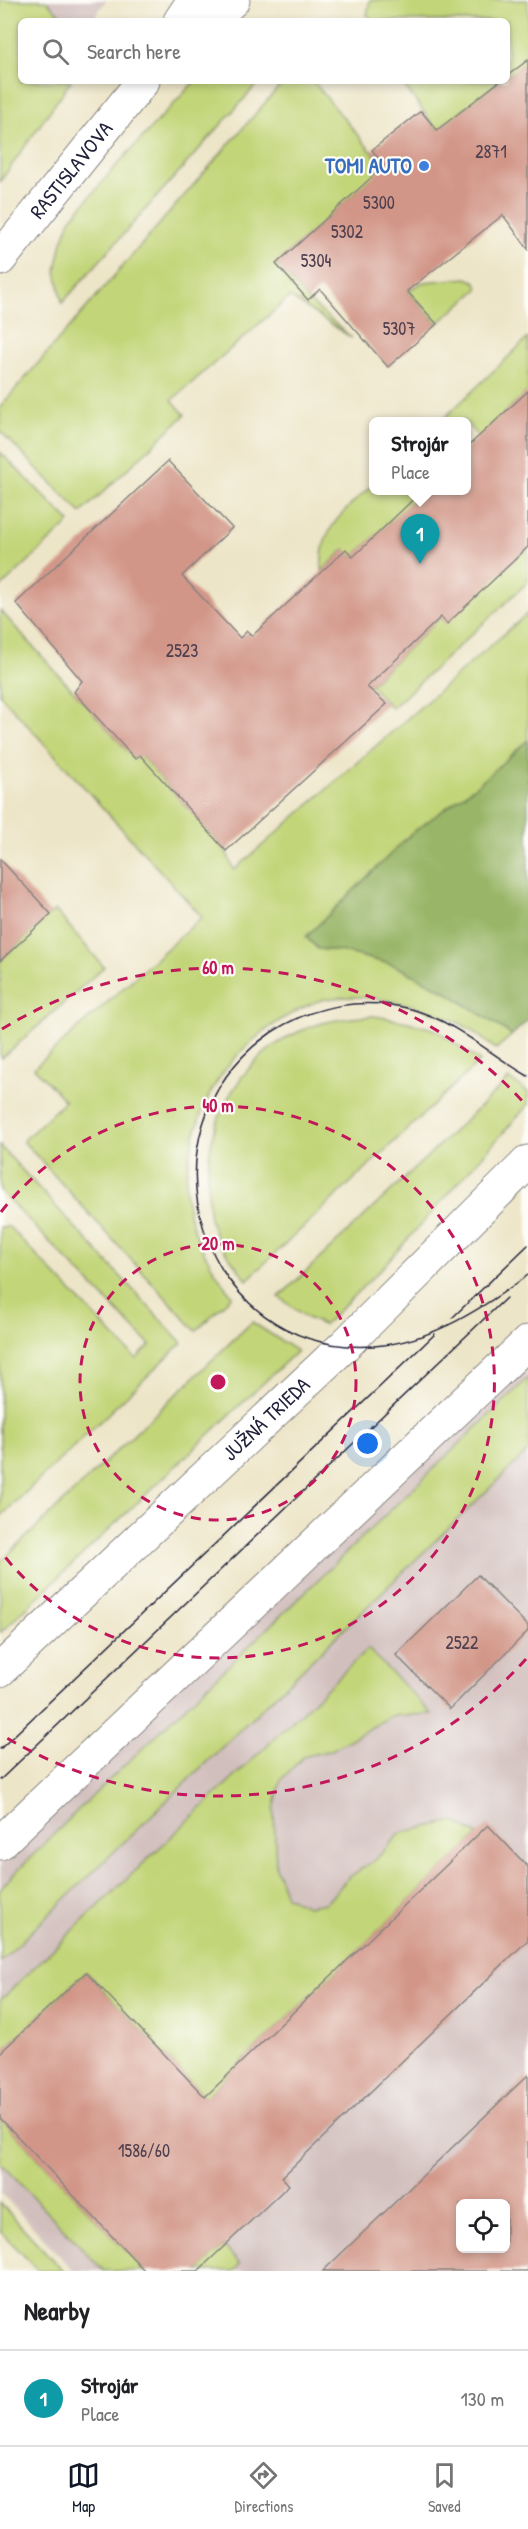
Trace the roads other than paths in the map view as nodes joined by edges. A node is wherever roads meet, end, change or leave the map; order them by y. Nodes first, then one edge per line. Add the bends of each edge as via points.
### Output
1 (194, 0) edge
2 (233, 0) edge
3 (182, 18) edge
4 (213, 18) edge
5 (140, 84) edge
6 (0, 259) edge
7 (528, 1162) edge
8 (528, 1342) edge
9 (0, 1670) edge
10 (0, 1843) edge

1 - 3 street
2 - 4 street
5 - 6 street, RASTISLAVOVA
7 - 9 street, JUŽNÁ TRIEDA via 345,1346
8 - 10 street

